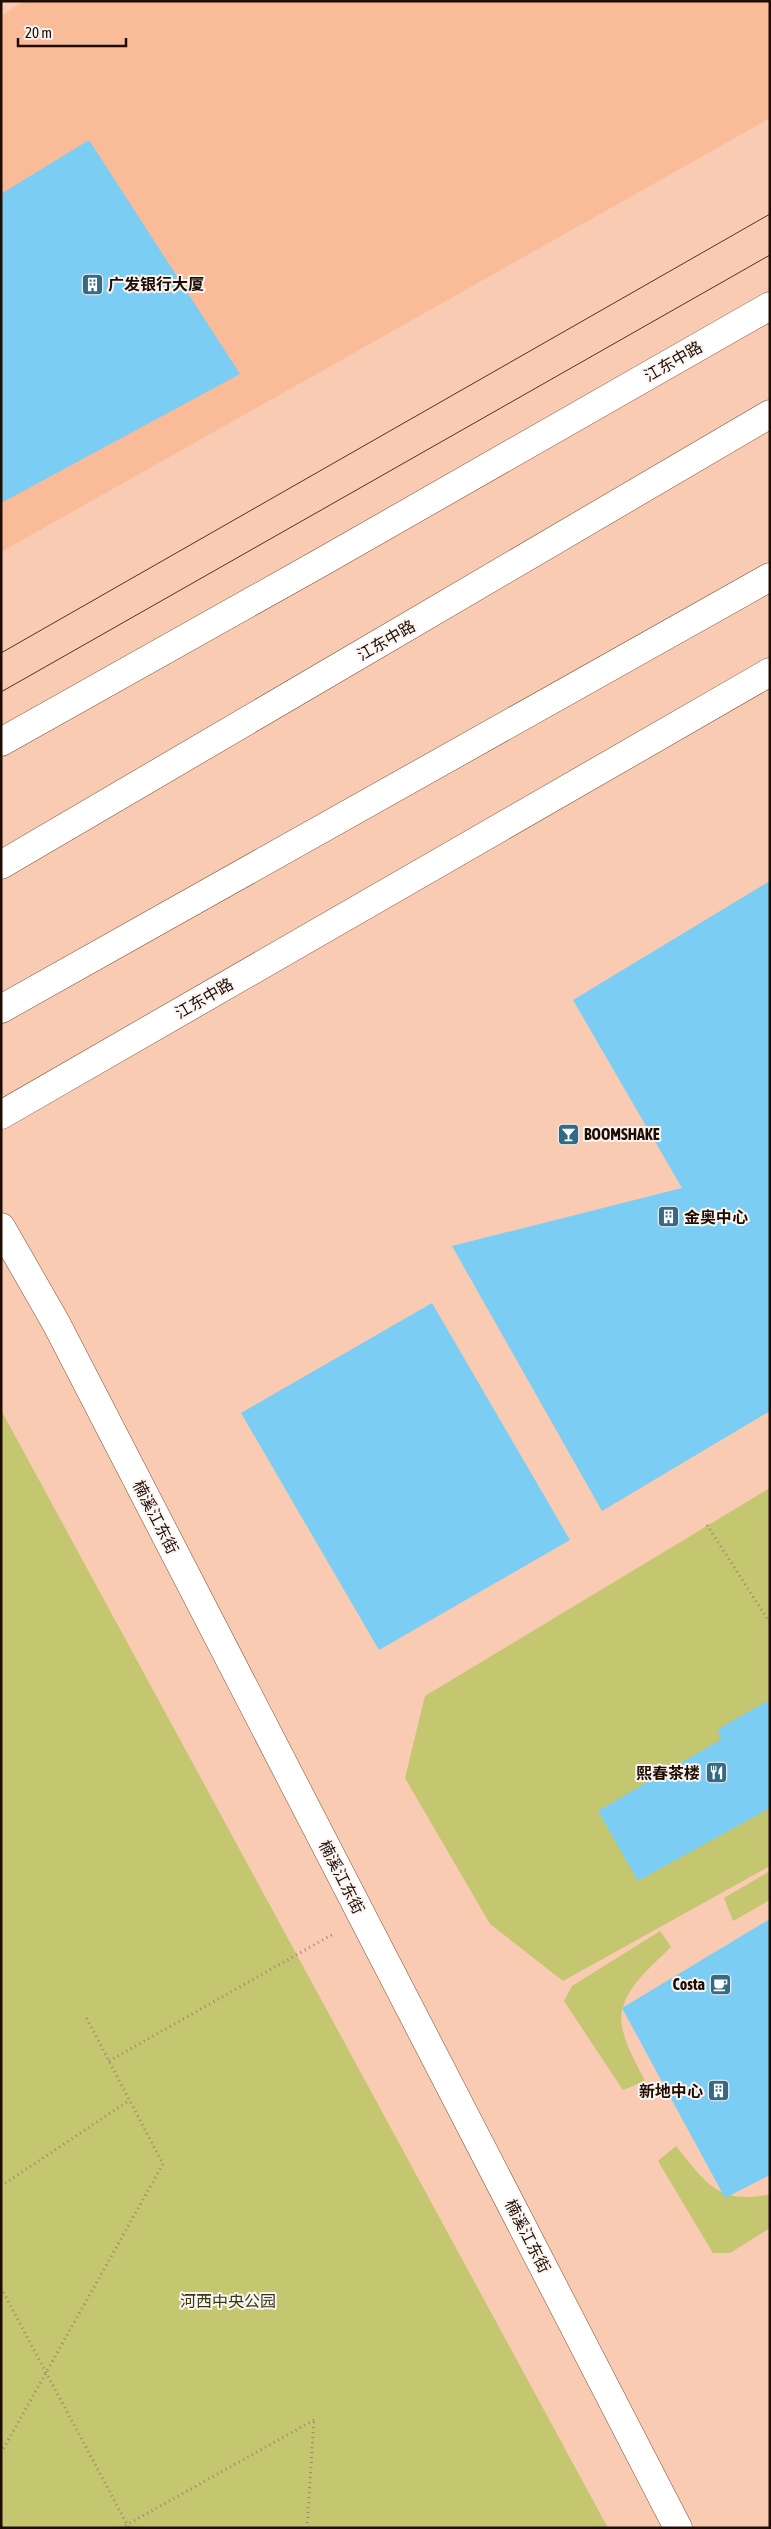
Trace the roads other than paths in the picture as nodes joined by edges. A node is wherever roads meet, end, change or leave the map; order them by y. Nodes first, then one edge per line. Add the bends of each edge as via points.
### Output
1 (770, 306) edge
2 (770, 414) edge
3 (770, 577) edge
4 (770, 672) edge
5 (1, 742) edge
6 (1, 865) edge
7 (1, 1009) edge
8 (1, 1115) edge
9 (1, 1227) edge
10 (678, 2528) edge

1 - 5 street, 江东中路
2 - 6 street, 江东中路
3 - 7 street
4 - 8 street, 江东中路
9 - 10 street, 楠溪江东街 via 56,1323

